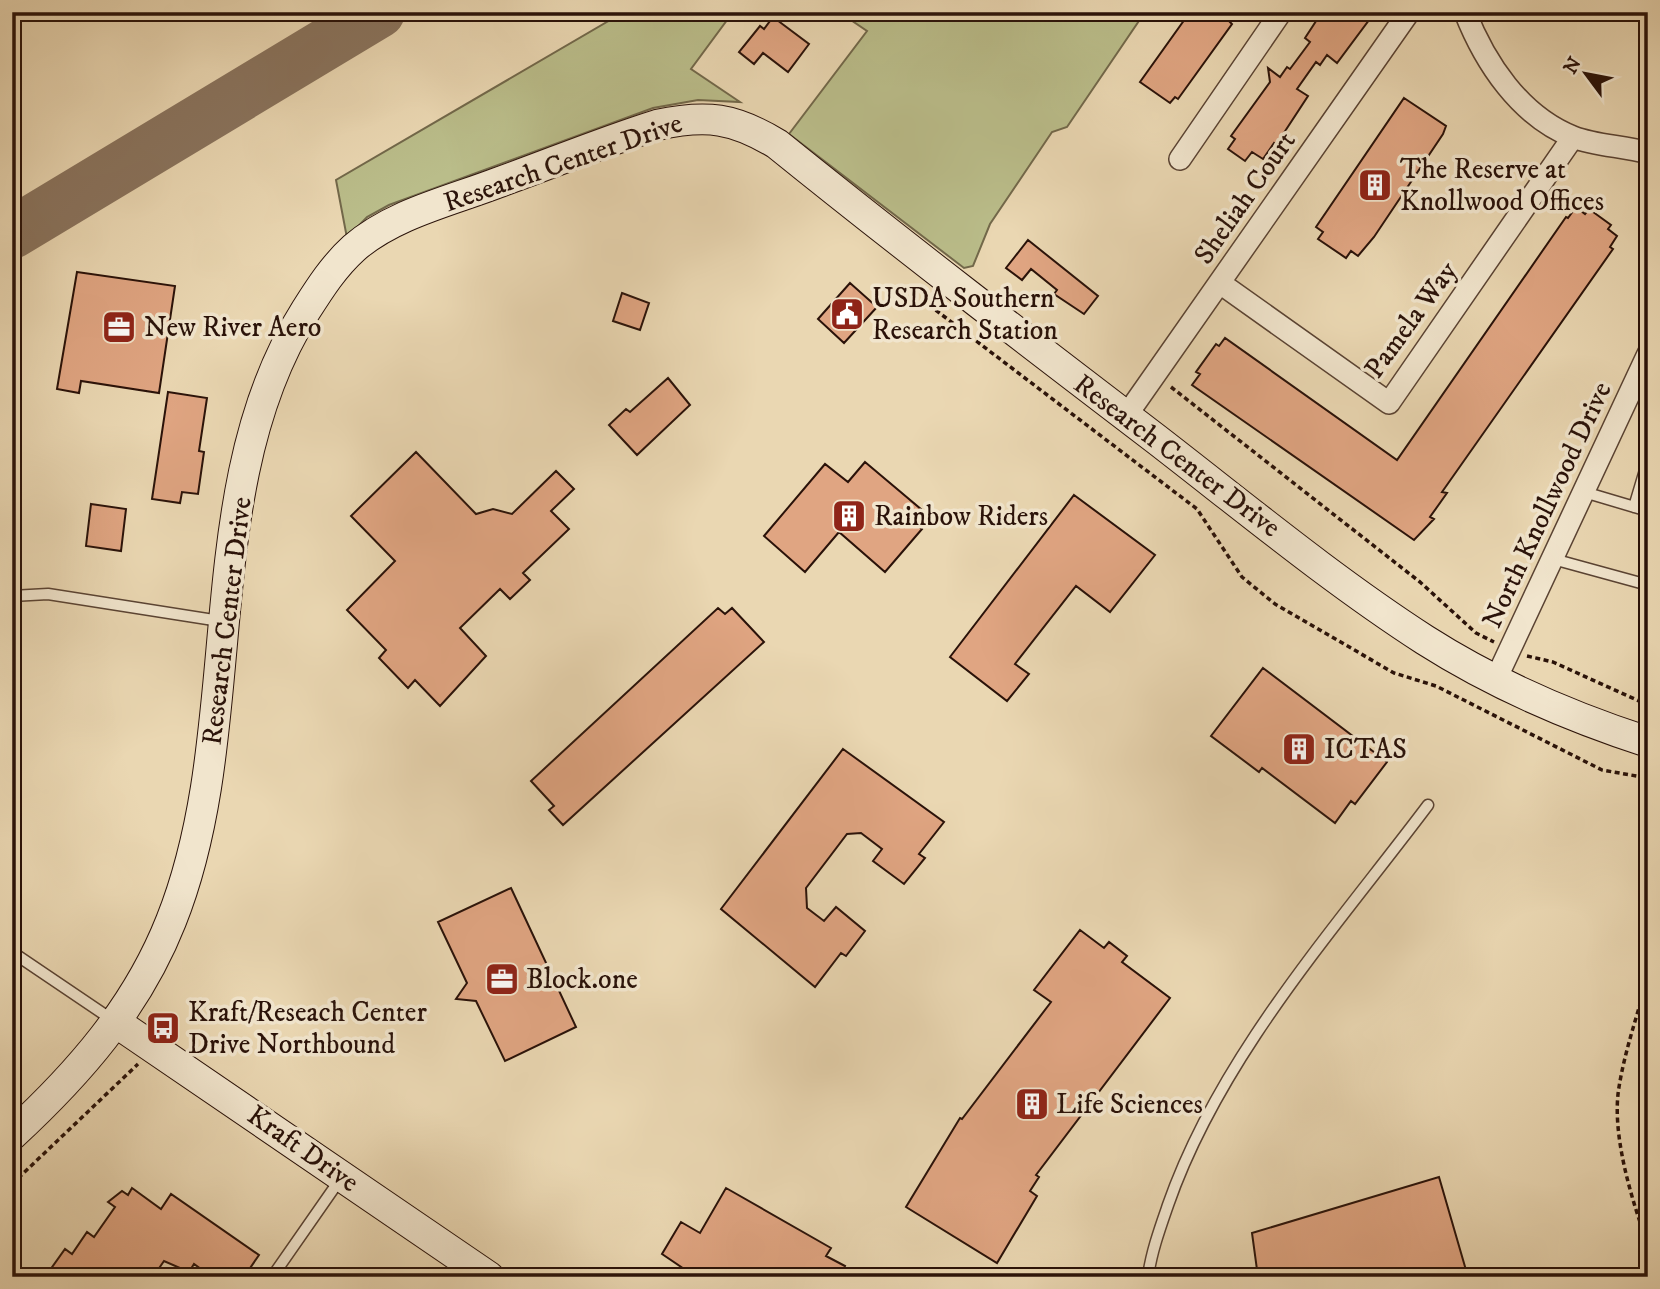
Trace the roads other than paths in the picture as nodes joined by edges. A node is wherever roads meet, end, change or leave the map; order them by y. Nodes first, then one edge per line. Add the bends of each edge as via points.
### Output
1 (1281, 12) edge
2 (1409, 12) edge
3 (1465, 12) edge
4 (1573, 137) junction
5 (1648, 153) edge
6 (1180, 159) dead end
7 (1220, 283) junction
8 (1648, 354) edge
9 (1126, 416) junction
10 (1648, 460) edge
11 (1584, 492) junction
12 (1634, 507) junction
13 (1648, 511) edge
14 (1553, 559) junction
15 (1648, 585) edge
16 (12, 596) edge
17 (224, 622) junction
18 (1496, 680) junction
19 (1648, 743) edge
20 (1428, 805) dead end
21 (12, 952) edge
22 (117, 1023) junction
23 (12, 1135) edge
24 (342, 1177) junction
25 (272, 1277) edge
26 (489, 1277) edge
27 (1148, 1277) edge

1 - 6 street
2 - 7 street, Sheliah Court
3 - 4 street via 1508,89 1531,111
4 - 5 street
4 - 7 street, Pamela Way via 1389,403
7 - 9 street, Sheliah Court
8 - 11 street, North Knollwood Drive
9 - 17 main road, Research Center Drive via 777,144 713,118 657,125 396,221 363,241 338,264 298,323 269,383 244,483
9 - 18 main road, Research Center Drive via 1364,597 1425,640
10 - 12 lane
11 - 12 lane
11 - 14 street, North Knollwood Drive
12 - 13 lane
14 - 15 lane
14 - 18 street, North Knollwood Drive
16 - 17 lane via 48,594
17 - 22 main road, Research Center Drive via 214,732 188,872 160,947
18 - 19 main road, Research Center Drive
20 - 27 lane via 1262,1026 1214,1098 1180,1171
21 - 22 lane
22 - 23 main road, Research Center Drive via 72,1077
22 - 24 main road, Kraft Drive
24 - 25 lane
24 - 26 main road, Kraft Drive

